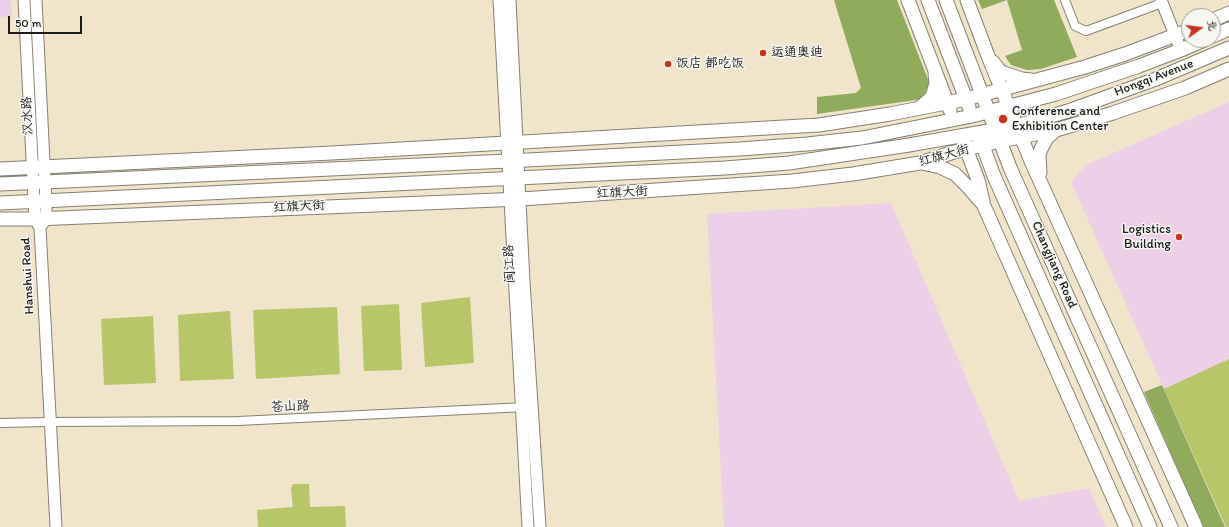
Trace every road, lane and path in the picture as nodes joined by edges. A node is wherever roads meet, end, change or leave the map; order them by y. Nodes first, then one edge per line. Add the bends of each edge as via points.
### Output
1 (24, 0) edge
2 (36, 0) edge
3 (499, 0) edge
4 (510, 0) edge
5 (908, 0) edge
6 (928, 0) edge
7 (946, 0) edge
8 (967, 0) edge
9 (1065, 0) edge
10 (1161, 2) edge
11 (1181, 33) edge
12 (1175, 36) junction
13 (1185, 48) edge
14 (1229, 48) edge
15 (1180, 50) junction
16 (988, 56) junction
17 (932, 61) junction
18 (1229, 69) edge
19 (1037, 80) junction
20 (1002, 90) junction
21 (982, 95) junction
22 (966, 99) junction
23 (947, 103) junction
24 (1009, 106) junction
25 (918, 109) junction
26 (989, 112) junction
27 (972, 116) junction
28 (954, 120) junction
29 (1056, 130) junction
30 (1019, 131) junction
31 (978, 133) junction
32 (998, 135) junction
33 (961, 137) junction
34 (513, 143) junction
35 (983, 146) junction
36 (966, 150) junction
37 (513, 161) junction
38 (920, 163) junction
39 (38, 167) junction
40 (0, 169) edge
41 (514, 178) junction
42 (39, 183) junction
43 (0, 184) edge
44 (1044, 191) junction
45 (515, 198) junction
46 (40, 202) junction
47 (0, 203) edge
48 (984, 206) junction
49 (0, 219) edge
50 (40, 222) junction
51 (527, 407) junction
52 (49, 422) junction
53 (0, 423) edge
54 (56, 527) edge
55 (528, 527) edge
56 (540, 527) edge
57 (1126, 527) edge
58 (1150, 527) edge
59 (1171, 527) edge
60 (1196, 527) edge

1 - 39 main road
2 - 39 main road, 汉水路
3 - 34 main road, 闽江路
4 - 34 main road, 闽江路
5 - 17 main road
6 - 22 main road, Changjiang Road
7 - 21 main road, Changjiang Road
8 - 16 main road
9 - 10 street via 1075,26 1086,31
10 - 12 main road
11 - 12 main road
12 - 15 main road
12 - 19 main road
13 - 15 main road, Hongqi Avenue
14 - 30 main road, Hongqi Avenue
15 - 24 main road, Hongqi Avenue via 1056,94
16 - 19 main road via 1004,73 1022,79
16 - 20 main road
17 - 23 main road
17 - 25 main road via 935,89 930,98
18 - 29 main road, 红旗大街 via 1161,96
19 - 20 main road
20 - 21 main road
20 - 24 main road
21 - 22 main road
21 - 26 main road, Changjiang Road
22 - 23 main road
22 - 27 main road, Changjiang Road
23 - 25 main road
23 - 28 main road
24 - 26 main road, Hongqi Avenue
24 - 30 main road
25 - 34 main road via 819,125
26 - 27 main road
26 - 32 main road, Changjiang Road
27 - 28 main road
27 - 31 main road, Changjiang Road
28 - 33 main road
28 - 37 main road via 862,138 807,144
29 - 30 main road, 红旗大街
29 - 44 main road via 1047,138 1039,155 1039,170
30 - 32 main road, 红旗大街
30 - 44 main road
31 - 32 main road
31 - 33 main road, 红旗大街
31 - 35 main road, Changjiang Road
32 - 35 main road, 红旗大街
32 - 59 main road, Changjiang Road via 1011,170
33 - 36 main road
33 - 41 main road, 红旗大街 via 789,163
34 - 37 main road, 闽江路
34 - 39 main road
35 - 36 main road, 红旗大街
35 - 58 main road, Changjiang Road
36 - 38 main road, 红旗大街
36 - 48 main road via 978,180
37 - 41 main road, 闽江路
37 - 42 main road
38 - 45 main road, 红旗大街 via 792,181
38 - 48 main road via 940,167 955,174
39 - 40 main road
39 - 42 main road, 汉水路
41 - 45 main road, 闽江路
41 - 46 main road, 红旗大街
42 - 43 main road
42 - 46 main road, 汉水路
44 - 60 main road
45 - 50 main road, 红旗大街
45 - 51 main road, 闽江路
46 - 47 main road, 红旗大街
46 - 50 main road, Hanshui Road
48 - 57 main road
49 - 50 main road, 红旗大街
50 - 52 main road, Hanshui Road
51 - 52 street, 苍山路 via 238,421
51 - 55 main road, 闽江路
51 - 56 main road, 闽江路
52 - 53 street, 苍山路
52 - 54 main road, Hanshui Road

